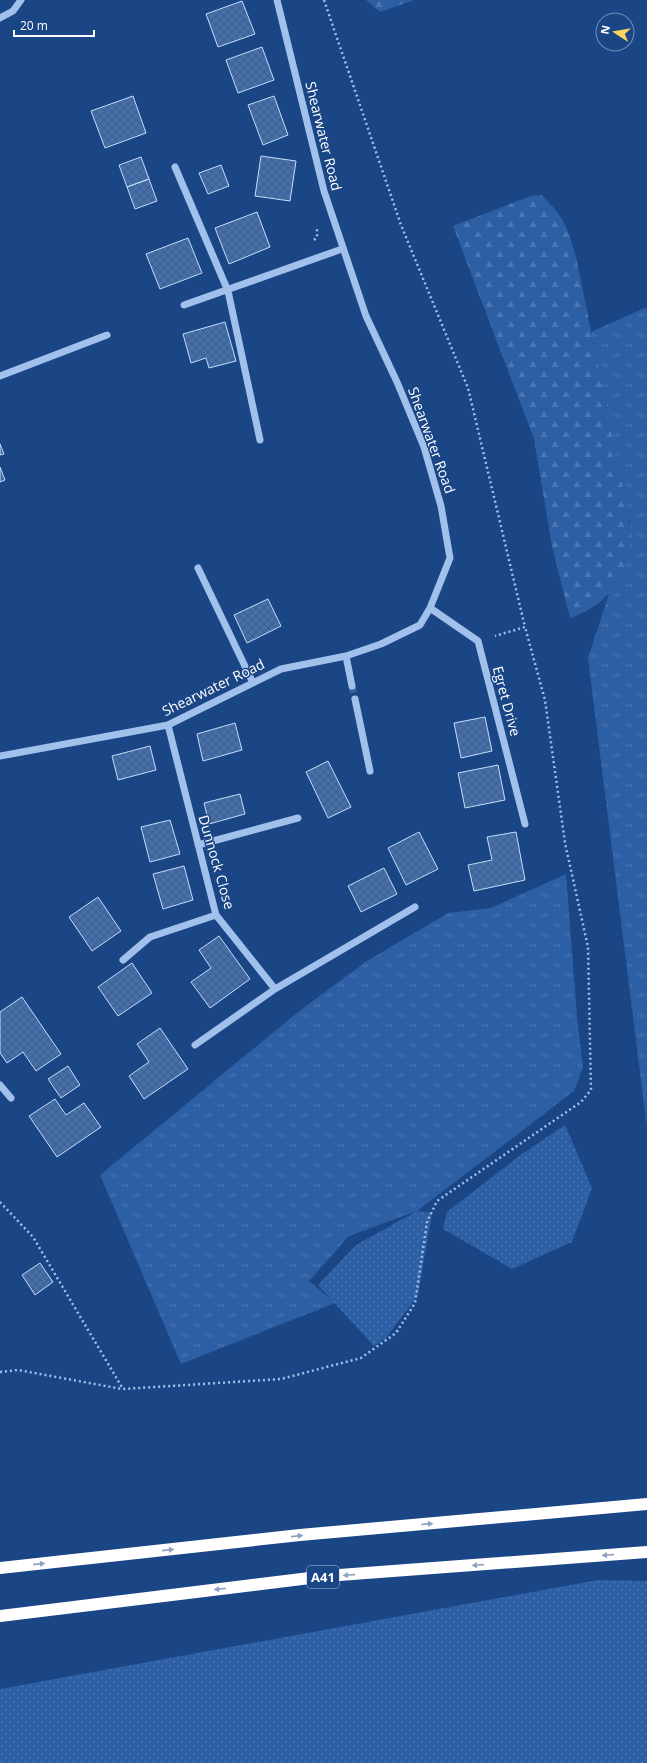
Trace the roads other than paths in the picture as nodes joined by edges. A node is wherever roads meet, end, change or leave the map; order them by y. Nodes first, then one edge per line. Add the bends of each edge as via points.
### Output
1 (21, 0) edge
2 (277, 0) edge
3 (0, 17) edge
4 (175, 167) dead end
5 (342, 249) junction
6 (228, 291) junction
7 (184, 305) dead end
8 (107, 335) dead end
9 (0, 376) edge
10 (260, 440) dead end
11 (198, 568) dead end
12 (430, 608) junction
13 (346, 656) junction
14 (253, 683) junction
15 (352, 686) tunnel mouth
16 (355, 699) tunnel mouth
17 (168, 725) junction
18 (0, 756) edge
19 (370, 771) dead end
20 (298, 818) dead end
21 (525, 824) dead end
22 (198, 845) junction
23 (415, 907) dead end
24 (216, 915) junction
25 (123, 960) dead end
26 (275, 989) junction
27 (195, 1045) dead end
28 (0, 1085) edge
29 (11, 1098) dead end
30 (647, 1504) edge
31 (647, 1552) edge
32 (0, 1568) edge
33 (0, 1616) edge

1 - 3 street via 13,11
2 - 5 street, Shearwater Road via 324,191
4 - 6 street
5 - 6 street
5 - 12 street, Shearwater Road via 366,316 424,447 442,506 450,558
6 - 7 street
6 - 10 street
8 - 9 street
11 - 14 street
12 - 13 street, Shearwater Road via 420,625 381,644
12 - 21 street, Egret Drive via 478,641
13 - 14 street, Shearwater Road via 281,669
13 - 15 street
14 - 17 street, Shearwater Road
16 - 19 street
17 - 18 street, Shearwater Road
17 - 22 street, Dunnock Close
20 - 22 street
22 - 24 street, Dunnock Close
23 - 26 street
24 - 25 street via 150,937
24 - 26 street, Dunnock Close
26 - 27 street
28 - 29 street
32 -> 30 highway via 308,1535
31 -> 33 highway, A41 via 326,1576

